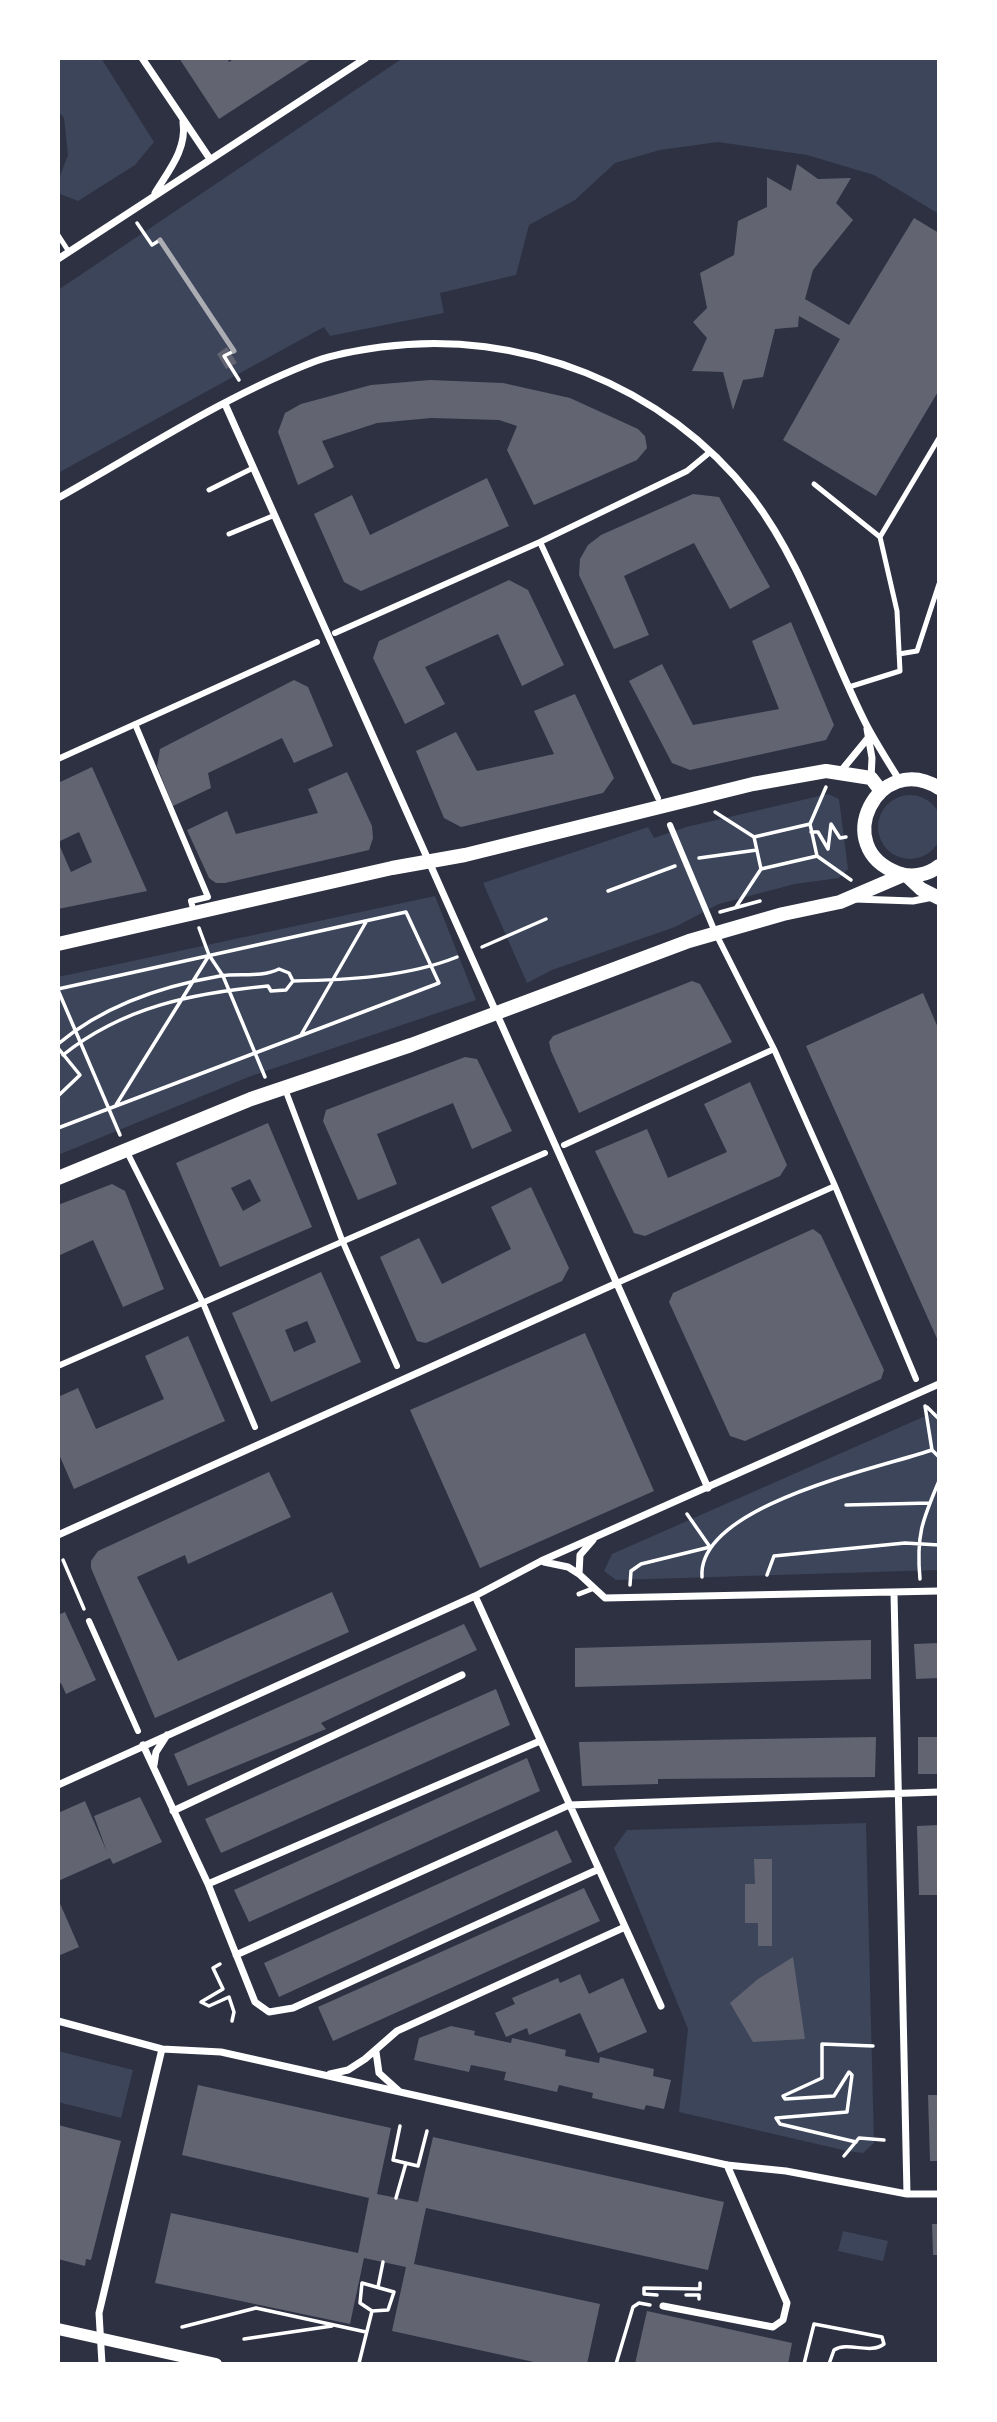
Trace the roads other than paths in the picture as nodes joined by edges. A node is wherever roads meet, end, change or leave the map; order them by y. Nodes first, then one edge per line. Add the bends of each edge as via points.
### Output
1 (142, 58) edge
2 (366, 58) edge
3 (183, 121) junction
4 (210, 159) junction
5 (152, 197) junction
6 (58, 235) edge
7 (69, 252) junction
8 (58, 259) edge
9 (225, 404) junction
10 (939, 438) edge
11 (710, 452) junction
12 (253, 468) junction
13 (814, 484) dead end
14 (209, 490) dead end
15 (58, 498) edge
16 (275, 515) junction
17 (229, 534) dead end
18 (880, 537) junction
19 (540, 542) junction
20 (939, 584) edge
21 (335, 633) dead end
22 (317, 642) dead end
23 (899, 654) junction
24 (849, 687) junction
25 (135, 724) junction
26 (866, 725) junction
27 (869, 737) junction
28 (58, 759) edge
29 (833, 778) junction
30 (871, 778) junction
31 (900, 781) junction
32 (938, 785) edge
33 (881, 791) junction
34 (658, 798) dead end
35 (670, 825) dead end
36 (429, 861) junction
37 (939, 866) edge
38 (904, 875) junction
39 (850, 898) junction
40 (938, 900) edge
41 (194, 914) junction
42 (715, 932) junction
43 (58, 944) edge
44 (498, 1012) junction
45 (774, 1049) junction
46 (285, 1087) junction
47 (564, 1145) dead end
48 (126, 1150) junction
49 (545, 1153) dead end
50 (58, 1178) edge
51 (835, 1186) junction
52 (342, 1240) junction
53 (617, 1283) junction
54 (203, 1303) junction
55 (58, 1366) edge
56 (397, 1366) dead end
57 (916, 1380) dead end
58 (939, 1384) edge
59 (255, 1427) dead end
60 (708, 1488) junction
61 (58, 1535) edge
62 (596, 1537) junction
63 (541, 1561) junction
64 (579, 1574) junction
65 (592, 1589) junction
66 (939, 1591) edge
67 (894, 1593) junction
68 (579, 1594) dead end
69 (475, 1595) junction
70 (89, 1621) road end
71 (462, 1675) dead end
72 (138, 1731) dead end
73 (168, 1734) junction
74 (540, 1741) junction
75 (143, 1745) junction
76 (153, 1768) junction
77 (58, 1786) edge
78 (939, 1792) edge
79 (898, 1793) junction
80 (569, 1805) junction
81 (173, 1811) junction
82 (599, 1869) junction
83 (208, 1884) junction
84 (625, 1927) junction
85 (236, 1955) junction
86 (661, 2006) dead end
87 (58, 2021) edge
88 (162, 2049) junction
89 (376, 2052) junction
90 (325, 2075) junction
91 (403, 2093) junction
92 (727, 2165) junction
93 (907, 2194) junction
94 (939, 2194) edge
95 (663, 2306) road end
96 (58, 2329) edge
97 (99, 2339) junction
98 (102, 2364) edge
99 (216, 2364) edge

1 - 3 street
2 - 4 street
3 - 4 street
3 - 5 street via 185,136 177,158
4 - 5 street
5 - 7 street
6 - 7 lane
7 - 8 street
9 - 11 street via 317,361 405,344 457,343 519,351 593,375 637,397
9 - 12 street
9 - 15 street
10 - 18 lane
11 - 19 street via 687,471
11 - 24 street via 752,498 776,534
12 - 14 lane
12 - 16 street
13 - 18 lane
16 - 17 lane
16 - 36 street
18 - 23 lane via 897,611
19 - 21 street
19 - 34 street
20 - 23 lane via 917,650
22 - 25 street
23 - 24 lane via 900,671
24 - 26 street
25 - 28 street
25 - 41 street via 208,897 191,901
26 - 27 street
26 - 31 street
27 - 29 street
27 - 30 street
29 - 30 main road
29 - 36 main road via 826,771 753,784
30 - 33 main road
31 - 32 main road
31 - 33 main road
33 - 38 main road via 868,810 864,832 868,848 888,870
35 - 42 street
36 - 41 main road
36 - 44 street
37 - 38 main road via 919,875
38 - 39 main road
38 - 40 main road
39 - 40 street
39 - 42 main road
41 - 43 main road
42 - 44 main road
42 - 45 street
44 - 46 main road
44 - 53 street
45 - 47 street
45 - 51 street
46 - 48 main road
46 - 52 street
48 - 50 main road
48 - 54 street
49 - 52 street
51 - 53 street
51 - 57 street
52 - 54 street
52 - 56 street
53 - 60 street
53 - 61 street
54 - 55 street
54 - 59 street
58 - 60 street
60 - 62 street
62 - 63 street
62 - 64 street via 580,1555
63 - 64 street
63 - 69 street
64 - 65 street
65 - 67 street via 605,1598 630,1600
65 - 68 lane
66 - 67 street
67 - 79 street
69 - 73 street
69 - 74 street
70 - 72 street
71 - 81 street
73 - 75 street
73 - 76 street via 156,1752
74 - 80 street
74 - 83 street
75 - 76 street
75 - 77 street
76 - 81 street
78 - 79 street
79 - 80 street
79 - 93 street
80 - 82 street
80 - 85 street
81 - 83 street
82 - 84 street
82 - 85 street via 293,2008 269,2012 255,2002
83 - 85 street
84 - 86 street
84 - 89 street via 397,2031
87 - 88 street
88 - 90 street via 221,2052
88 - 97 street via 99,2313
89 - 90 street via 348,2070
89 - 91 street via 379,2073
90 - 91 street
91 - 92 street
92 - 93 street
92 - 95 street via 787,2303 783,2320 773,2327
93 - 94 street
96 - 97 street
97 - 98 street
97 - 99 street

